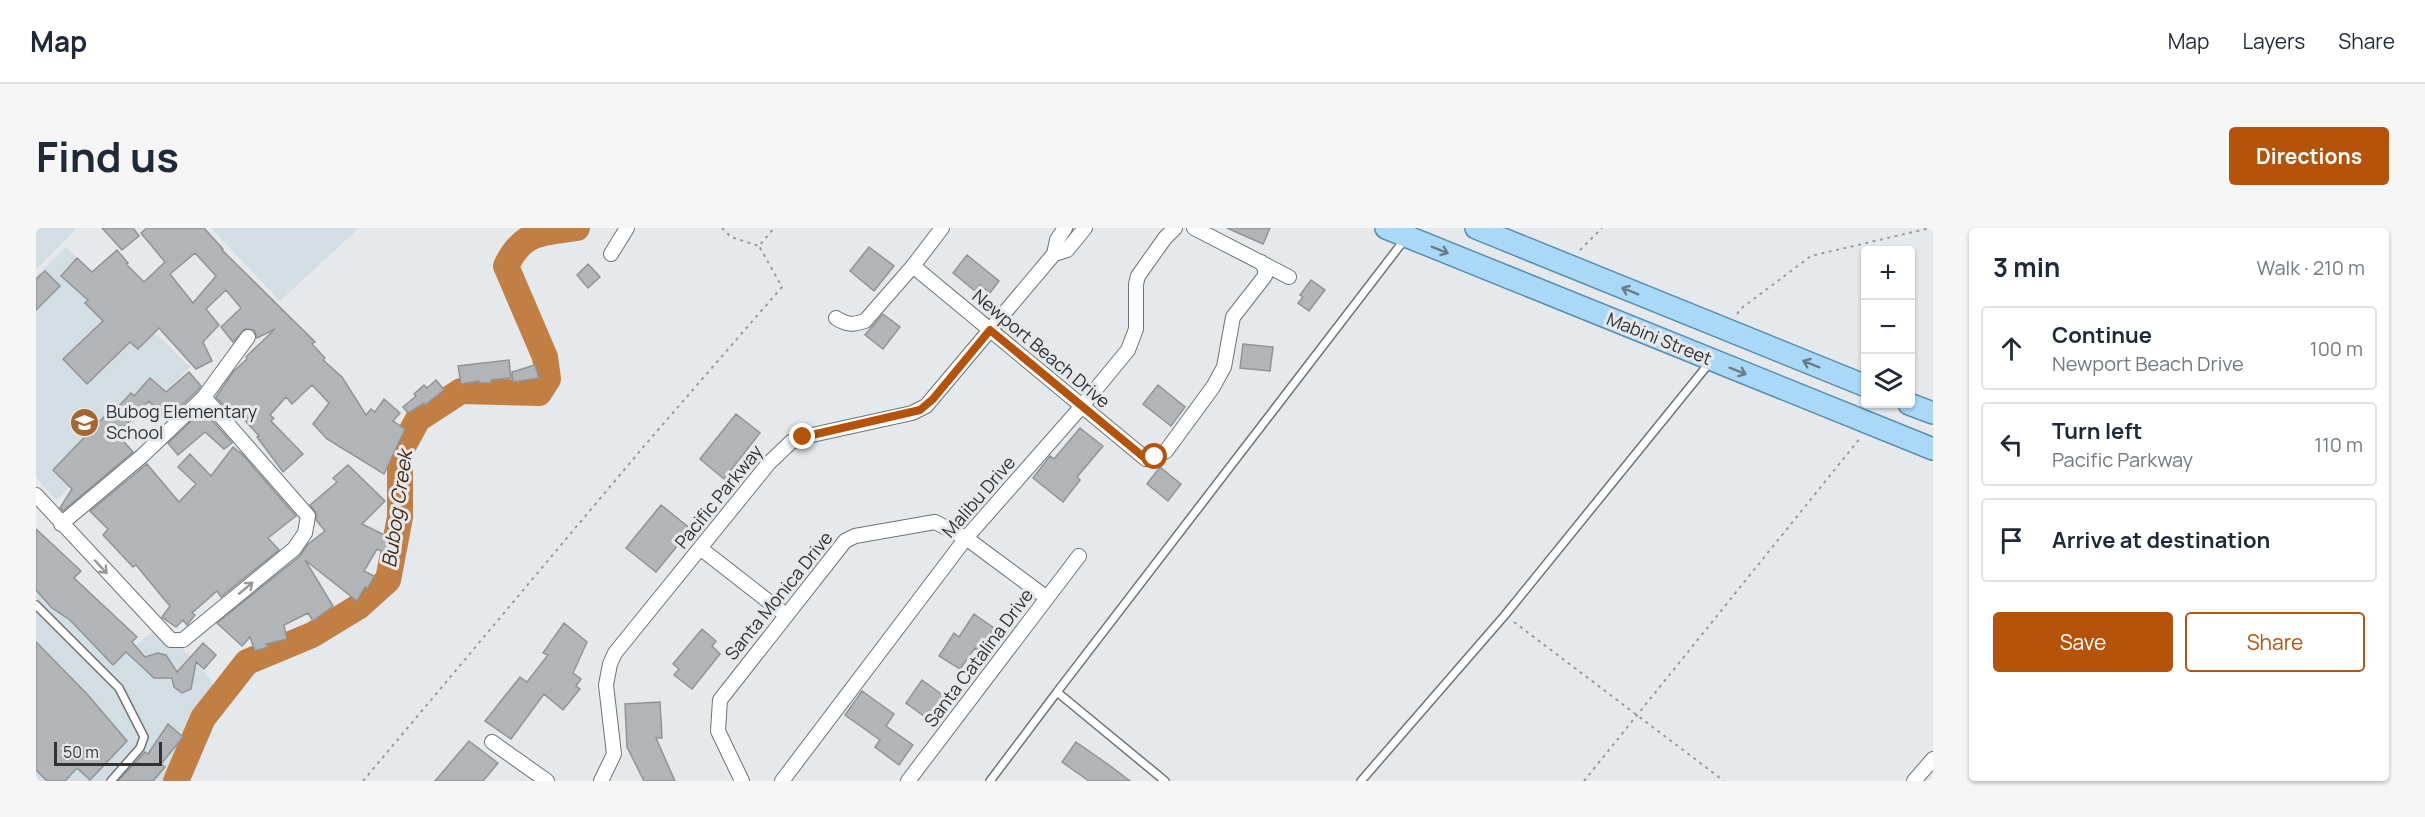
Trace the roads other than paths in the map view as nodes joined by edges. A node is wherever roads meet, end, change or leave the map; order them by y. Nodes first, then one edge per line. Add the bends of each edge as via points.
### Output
1 (627, 228) edge
2 (942, 228) edge
3 (1065, 228) edge
4 (1085, 228) edge
5 (1175, 228) edge
6 (1194, 228) edge
7 (1386, 228) edge
8 (1476, 228) edge
9 (1407, 237) junction
10 (611, 254) dead end
11 (1054, 254) junction
12 (1261, 262) junction
13 (913, 266) junction
14 (1289, 277) dead end
15 (836, 318) dead end
16 (990, 330) junction
17 (248, 337) dead end
18 (1712, 360) junction
19 (1861, 384) edge
20 (204, 397) junction
21 (1082, 406) junction
22 (1915, 406) edge
23 (1933, 413) edge
24 (1933, 449) edge
25 (36, 495) edge
26 (61, 524) junction
27 (966, 538) junction
28 (700, 548) junction
29 (1079, 556) dead end
30 (1047, 598) junction
31 (36, 605) edge
32 (786, 615) junction
33 (1057, 692) junction
34 (492, 742) dead end
35 (1933, 759) edge
36 (111, 781) edge
37 (547, 781) edge
38 (601, 781) edge
39 (742, 781) edge
40 (782, 781) edge
41 (908, 781) edge
42 (990, 781) edge
43 (1165, 781) edge
44 (1361, 781) edge
45 (1914, 781) edge

1 - 10 street
2 - 13 street
3 - 11 street, Pacific Parkway
4 - 11 street, Pacific Parkway via 1067,250
5 - 21 street, Malibu Drive via 1138,276 1136,329 1128,350
6 - 12 street
7 - 9 main road, Mabini Street
19 -> 8 main road, Mabini Street
9 -> 18 main road, Mabini Street
9 - 33 lane
11 - 16 street, Pacific Parkway
12 - 14 street
12 - 21 street, Newport Beach Drive via 1265,276 1233,317 1224,367 1166,451 1146,459
13 - 15 street via 865,321 854,325
13 - 16 street, Newport Beach Drive
16 - 21 street, Newport Beach Drive
16 - 28 street, Pacific Parkway via 920,410 791,442 768,463
17 - 20 street
18 -> 24 main road, Mabini Street
18 - 44 lane via 1504,615
20 - 26 street
26 -> 20 street via 171,640 183,640 294,549 305,533 308,516
21 - 27 street, Malibu Drive
22 - 23 main road
25 - 26 street
27 - 30 street, Santa Monica Drive
27 - 32 street, Santa Monica Drive via 935,522 855,536 845,541
27 - 40 street, Malibu Drive
28 - 32 street
28 - 38 street, Pacific Parkway via 610,664 606,685 614,754
29 - 30 street, Santa Catalina Drive
30 - 41 street, Santa Catalina Drive
31 - 36 lane via 119,688 144,737 140,748
32 - 39 street, Santa Monica Drive via 720,700 718,731
33 - 42 lane
33 - 43 lane
34 - 37 street
35 - 45 street

